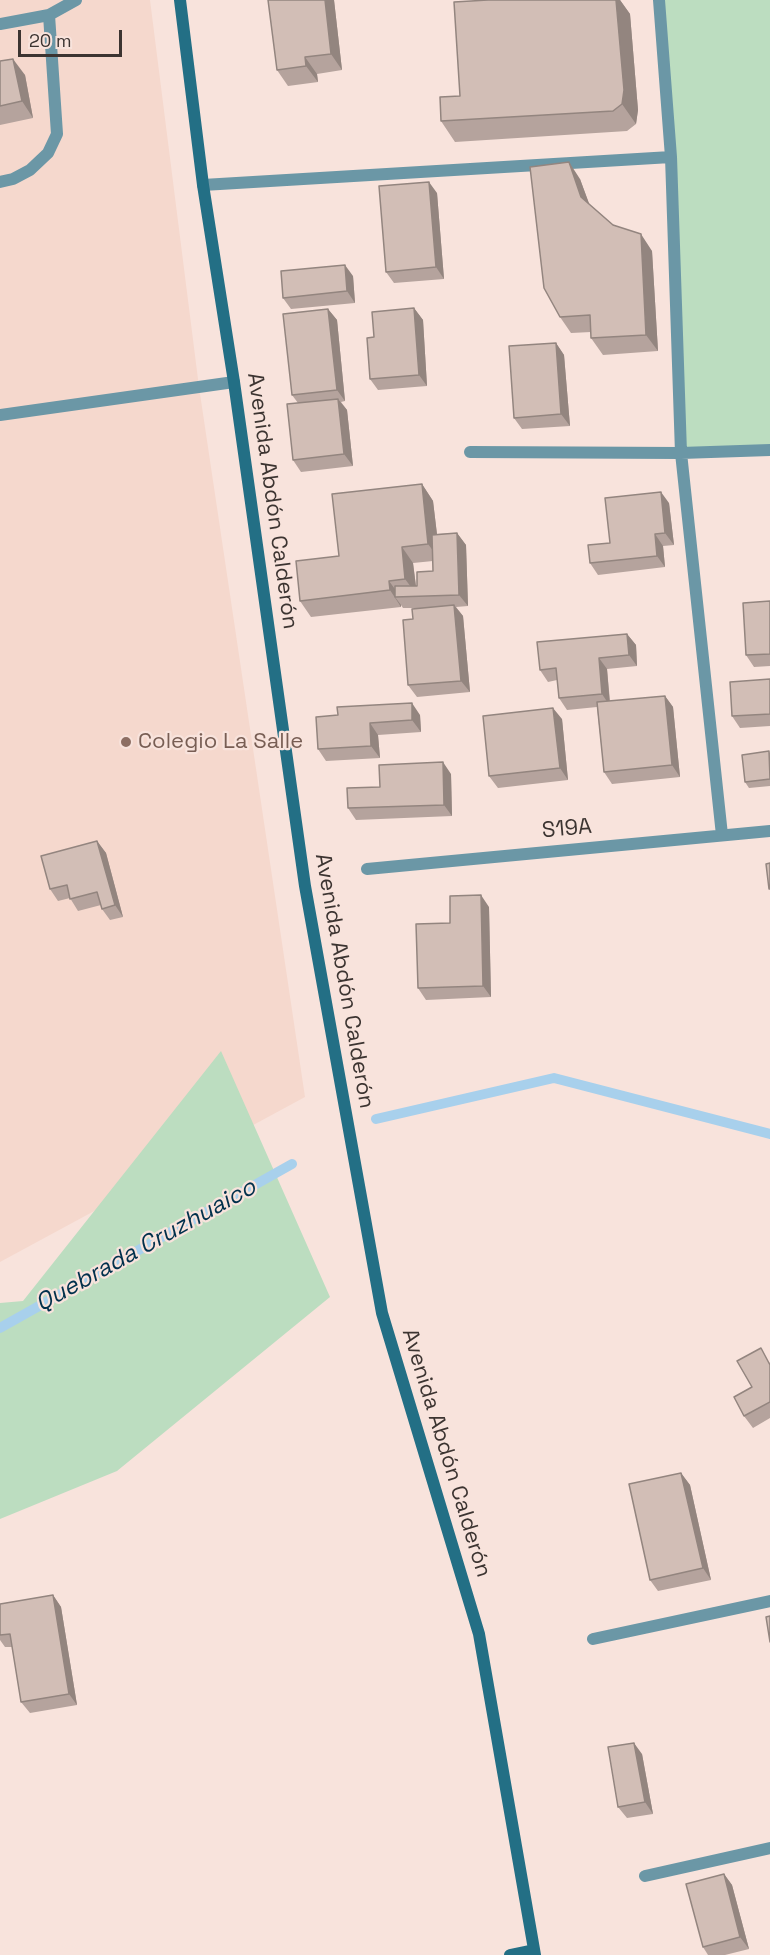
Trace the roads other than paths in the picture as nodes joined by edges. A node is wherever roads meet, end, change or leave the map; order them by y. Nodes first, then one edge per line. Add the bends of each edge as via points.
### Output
1 (76, 0) edge
2 (180, 0) edge
3 (659, 0) edge
4 (49, 15) junction
5 (0, 24) edge
6 (671, 157) junction
7 (0, 182) edge
8 (202, 185) junction
9 (234, 382) junction
10 (0, 415) edge
11 (770, 450) edge
12 (470, 452) dead end
13 (681, 453) junction
14 (770, 831) edge
15 (722, 835) junction
16 (367, 869) dead end
17 (770, 1601) edge
18 (593, 1639) dead end
19 (770, 1848) edge
20 (645, 1876) dead end
21 (535, 1953) edge
22 (510, 1955) edge

1 - 4 street
2 - 8 street, Avenida Abdón Calderón
3 - 6 street
4 - 5 street
4 - 7 street via 57,134 48,153 30,170
6 - 8 street
6 - 13 street
8 - 9 street, Avenida Abdón Calderón
9 - 10 street
9 - 21 street, Avenida Abdón Calderón via 305,886 382,1313 479,1634
11 - 13 street
12 - 13 street
13 - 15 street
14 - 15 street, S19A
15 - 16 street, S19A
17 - 18 street
19 - 20 street
21 - 22 street

